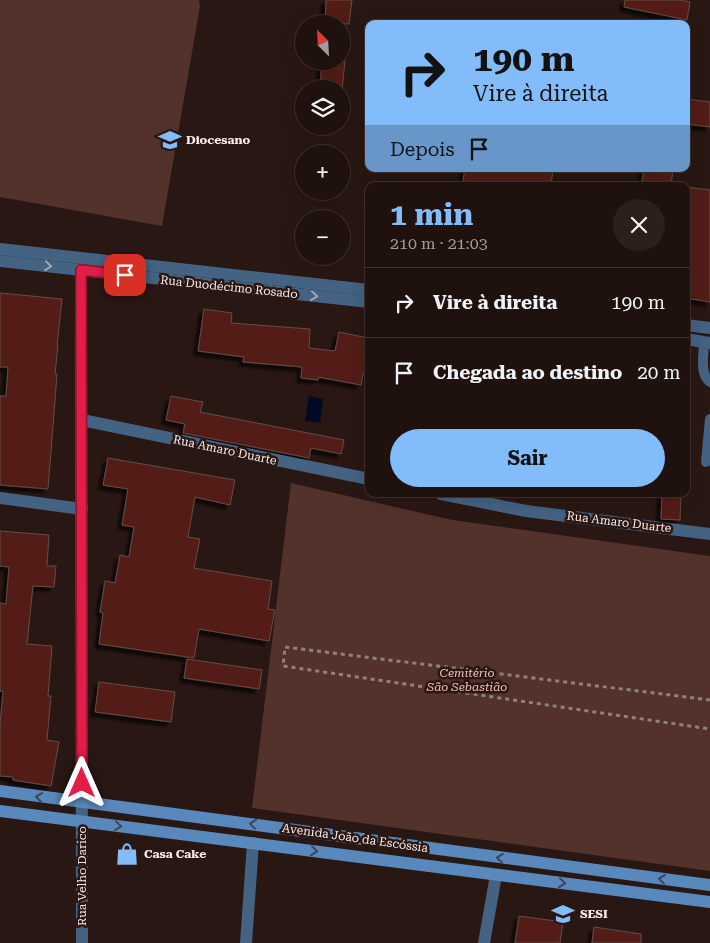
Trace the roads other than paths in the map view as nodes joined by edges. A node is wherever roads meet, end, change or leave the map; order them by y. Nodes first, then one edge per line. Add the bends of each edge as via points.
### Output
1 (0, 249) edge
2 (0, 261) edge
3 (81, 270) junction
4 (365, 290) edge
5 (365, 302) edge
6 (690, 326) edge
7 (710, 328) edge
8 (690, 340) edge
9 (707, 342) edge
10 (710, 382) edge
11 (710, 419) edge
12 (82, 420) junction
13 (706, 462) dead end
14 (365, 478) edge
15 (455, 497) edge
16 (0, 498) edge
17 (82, 509) junction
18 (710, 534) edge
19 (0, 792) edge
20 (82, 803) junction
21 (0, 811) edge
22 (82, 822) junction
23 (253, 843) junction
24 (496, 875) junction
25 (710, 885) edge
26 (710, 902) edge
27 (82, 943) edge
28 (246, 943) edge
29 (484, 943) edge

1 - 4 street, Rua Duodécimo Rosado
2 -> 3 street, Rua Duodécimo Rosado
3 -> 5 street, Rua Duodécimo Rosado
3 - 12 street, Rua Velho Darico
6 - 7 street
8 - 9 street
9 - 10 lane via 703,370 705,379
11 - 13 lane
12 - 14 street, Rua Amaro Duarte
12 - 17 street, Rua Velho Darico
15 - 18 street, Rua Amaro Duarte via 526,511
16 - 17 street
17 - 20 street, Rua Velho Darico
20 -> 19 main road, Avenida João da Escóssia
20 - 22 street, Rua Velho Darico
25 -> 20 main road, Avenida João da Escóssia
21 - 22 main road, Avenida João da Escóssia
22 -> 23 main road, Avenida João da Escóssia
22 - 27 street, Rua Velho Darico
23 -> 24 main road, Avenida João da Escóssia
23 - 28 street
24 -> 26 main road, Avenida João da Escóssia
24 - 29 street

